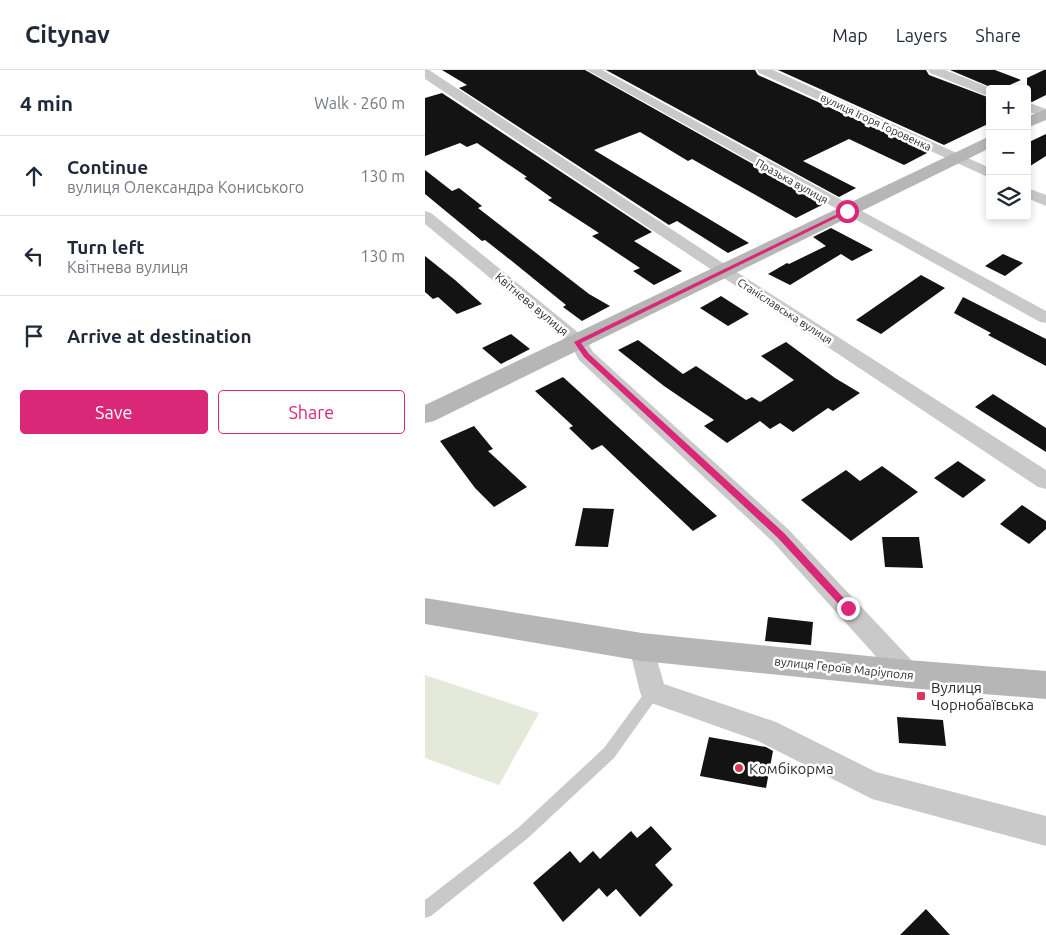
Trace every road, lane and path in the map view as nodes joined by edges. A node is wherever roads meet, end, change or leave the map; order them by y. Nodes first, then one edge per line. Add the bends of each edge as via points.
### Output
1 (593, 70) edge
2 (763, 70) edge
3 (934, 70) edge
4 (425, 73) edge
5 (986, 90) edge
6 (1031, 108) edge
7 (1046, 114) edge
8 (1031, 121) edge
9 (986, 143) edge
10 (954, 158) junction
11 (986, 172) edge
12 (1031, 194) edge
13 (1046, 200) edge
14 (847, 211) junction
15 (425, 216) edge
16 (723, 271) junction
17 (1046, 318) edge
18 (578, 342) junction
19 (425, 415) edge
20 (1046, 481) edge
21 (425, 611) edge
22 (642, 647) junction
23 (909, 674) junction
24 (1046, 685) edge
25 (653, 692) junction
26 (1046, 831) edge
27 (425, 910) edge

1 - 14 street, Празька вулиця
2 - 10 street, вулиця Ігоря Горовенка
3 - 5 street
4 - 16 street, Станіславська вулиця
6 - 7 street
7 - 8 street
9 - 10 street
10 - 11 street, вулиця Ігоря Горовенка
10 - 14 street
12 - 13 street
14 - 16 street
14 - 17 street, Празька вулиця
15 - 18 street, Квітнева вулиця
16 - 18 street
16 - 20 street, Станіславська вулиця
18 - 19 street
18 - 23 street, Квітнева вулиця via 586,356 781,536
21 - 22 street, вулиця Героїв Маріуполя
22 - 23 street, вулиця Героїв Маріуполя
22 - 25 street
23 - 24 street, вулиця Героїв Маріуполя
25 - 26 street via 766,731 872,785
25 - 27 lane via 609,753 523,833

